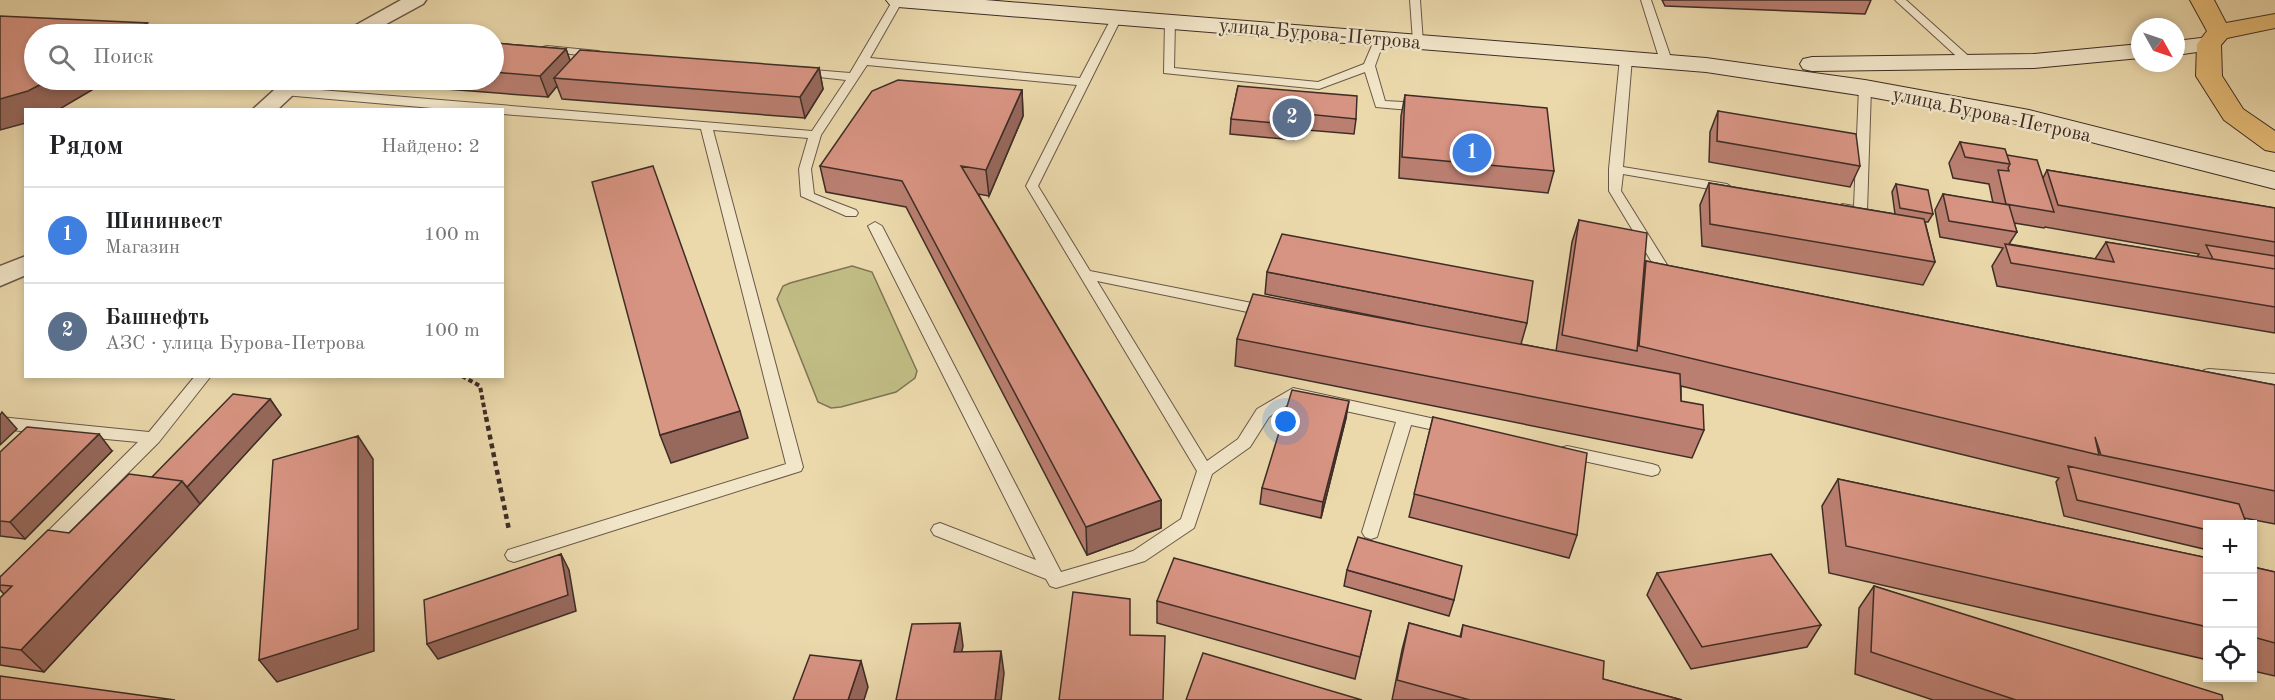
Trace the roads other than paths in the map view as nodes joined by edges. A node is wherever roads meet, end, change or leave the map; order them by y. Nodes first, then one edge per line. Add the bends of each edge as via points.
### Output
1 (416, 0) edge
2 (898, 0) edge
3 (1415, 0) edge
4 (1646, 0) edge
5 (1900, 0) edge
6 (2202, 0) edge
7 (950, 2) edge
8 (1117, 17) junction
9 (1170, 21) junction
10 (2275, 21) edge
11 (373, 24) edge
12 (1380, 38) junction
13 (2214, 38) junction
14 (1419, 41) junction
15 (2185, 46) edge
16 (540, 49) edge
17 (2131, 52) edge
18 (610, 55) edge
19 (1626, 58) junction
20 (863, 61) junction
21 (1666, 61) junction
22 (1970, 63) junction
23 (1706, 65) junction
24 (1369, 66) junction
25 (784, 70) edge
26 (854, 77) junction
27 (1084, 82) junction
28 (1865, 88) junction
29 (285, 90) edge
30 (333, 90) edge
31 (265, 108) edge
32 (485, 108) edge
33 (1436, 108) edge
34 (504, 110) edge
35 (706, 127) junction
36 (815, 135) junction
37 (2275, 144) edge
38 (1615, 169) junction
39 (2275, 181) edge
40 (1743, 191) edge
41 (1825, 205) edge
42 (851, 213) dead end
43 (875, 226) dead end
44 (24, 265) edge
45 (1085, 274) junction
46 (1686, 276) edge
47 (0, 277) edge
48 (1282, 315) edge
49 (2197, 374) edge
50 (202, 378) edge
51 (2275, 379) edge
52 (1405, 418) junction
53 (0, 423) edge
54 (1472, 432) edge
55 (153, 438) junction
56 (1551, 448) edge
57 (1652, 470) dead end
58 (1205, 471) junction
59 (940, 530) dead end
60 (1371, 532) dead end
61 (514, 555) road end
62 (34, 556) edge
63 (1053, 574) junction

1 - 11 street
2 - 7 main road, улица Бурова-Петрова
2 - 20 lane
3 - 14 lane
4 - 21 lane
5 - 22 lane
6 - 13 main road
7 - 8 main road, улица Бурова-Петрова
8 - 9 main road, улица Бурова-Петрова
8 - 27 lane
9 - 12 main road, улица Бурова-Петрова
9 - 24 lane via 1168,71 1319,86
10 - 13 main road
12 - 14 main road, улица Бурова-Петрова
12 - 24 lane
13 - 15 main road
13 - 37 main road via 2209,76 2234,114
14 - 19 main road, улица Бурова-Петрова
16 - 18 lane
17 - 22 main road, улица Бурова-Петрова
19 - 21 main road, улица Бурова-Петрова
19 - 38 lane
20 - 26 lane
20 - 27 lane
21 - 23 main road, улица Бурова-Петрова
22 - 23 main road, улица Бурова-Петрова
23 - 28 main road, улица Бурова-Петрова
24 - 33 lane via 1380,104
25 - 26 lane
26 - 36 lane
27 - 45 lane via 1032,186
28 - 39 main road, улица Бурова-Петрова via 2029,118
28 - 41 lane via 1860,211
29 - 31 street
30 - 32 lane
34 - 35 lane
35 - 36 lane
35 - 61 lane via 795,467
36 - 42 lane via 805,169 808,196
38 - 40 lane
38 - 46 lane via 1615,191 1664,271
43 - 63 lane
44 - 47 street
45 - 48 lane
45 - 58 lane
49 - 51 lane
50 - 55 lane
52 - 54 lane
52 - 58 lane via 1293,394 1263,413 1244,443
52 - 60 lane
53 - 55 lane
55 - 62 lane
56 - 57 lane
58 - 63 lane via 1188,523 1139,556 1056,581
59 - 63 lane

